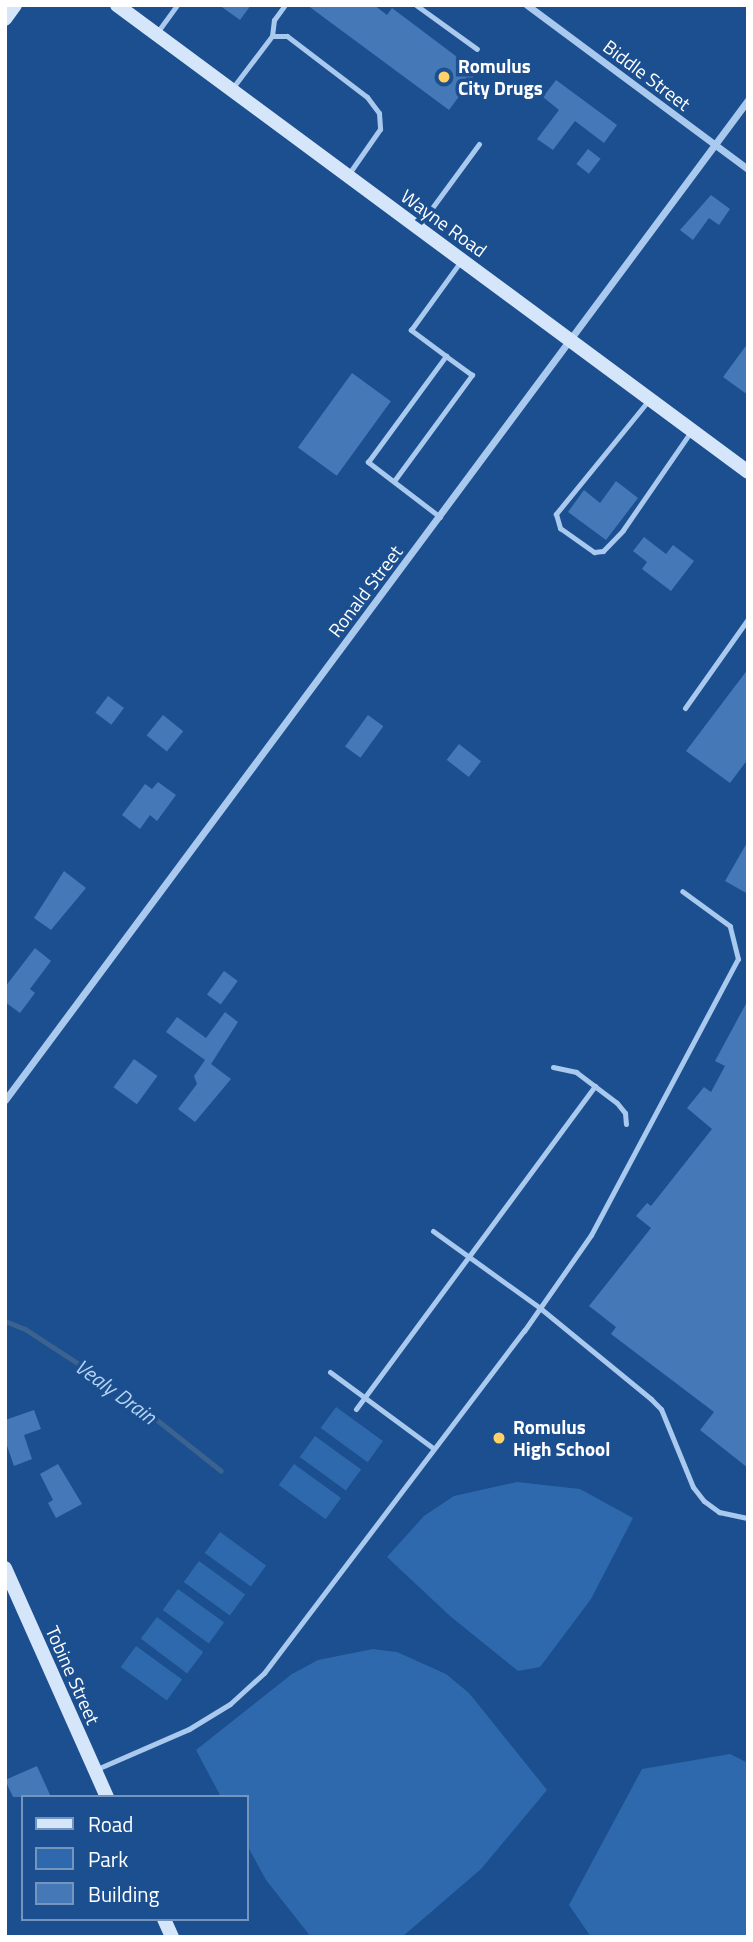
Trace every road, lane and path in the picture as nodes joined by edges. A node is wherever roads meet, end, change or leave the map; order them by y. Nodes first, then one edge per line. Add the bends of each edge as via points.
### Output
1 (15, 5) edge
2 (117, 5) edge
3 (177, 5) edge
4 (285, 5) edge
5 (416, 5) edge
6 (527, 5) edge
7 (5, 19) edge
8 (156, 34) junction
9 (272, 36) junction
10 (477, 49) dead end
11 (232, 89) junction
12 (748, 100) edge
13 (479, 144) dead end
14 (715, 145) junction
15 (748, 169) edge
16 (348, 175) junction
17 (418, 227) junction
18 (462, 260) junction
19 (571, 340) junction
20 (446, 356) junction
21 (650, 399) junction
22 (692, 430) junction
23 (748, 471) edge
24 (394, 481) junction
25 (440, 517) junction
26 (748, 619) edge
27 (746, 628) edge
28 (685, 708) dead end
29 (682, 891) dead end
30 (553, 1067) dead end
31 (595, 1086) junction
32 (5, 1100) edge
33 (626, 1124) dead end
34 (433, 1231) dead end
35 (470, 1257) junction
36 (540, 1308) junction
37 (330, 1372) dead end
38 (365, 1398) junction
39 (356, 1409) dead end
40 (433, 1448) junction
41 (748, 1518) edge
42 (5, 1569) edge
43 (95, 1770) junction
44 (106, 1795) edge
45 (165, 1921) edge
46 (172, 1937) edge

1 - 7 main road
2 - 8 main road, Wayne Road
3 - 8 lane
4 - 9 lane via 274,20
5 - 10 lane
6 - 14 street, Biddle Street
8 - 11 main road, Wayne Road
9 - 11 lane
9 - 16 lane via 287,36 368,97 379,113 380,129
11 - 16 main road, Wayne Road
12 - 14 street, Ronald Street
13 - 17 lane
14 - 15 street, Biddle Street
14 - 19 street, Ronald Street
16 - 17 main road, Wayne Road
17 - 18 main road, Wayne Road
18 - 19 main road, Wayne Road
18 - 20 lane via 411,330
19 - 21 main road, Wayne Road
19 - 25 street, Ronald Street
20 - 24 lane via 368,462
20 - 24 lane via 472,375
21 - 22 main road, Wayne Road
21 - 22 lane via 569,493 556,514 559,528 594,552 603,551 624,530
22 - 23 main road, Wayne Road
24 - 25 lane
25 - 32 street, Ronald Street
26 - 27 lane
27 - 28 lane
29 - 36 lane via 730,926 737,941 734,972 591,1235
30 - 31 lane via 576,1072
31 - 33 lane via 617,1103
31 - 35 lane
34 - 35 lane
35 - 36 lane
35 - 38 lane
36 - 40 lane
36 - 41 lane via 661,1409 693,1487 704,1501 719,1512
37 - 38 lane
38 - 39 lane
38 - 40 lane
40 - 43 lane via 264,1673 230,1704 189,1729
42 - 43 main road, Tobine Street
43 - 44 main road, Tobine Street
45 - 46 main road

